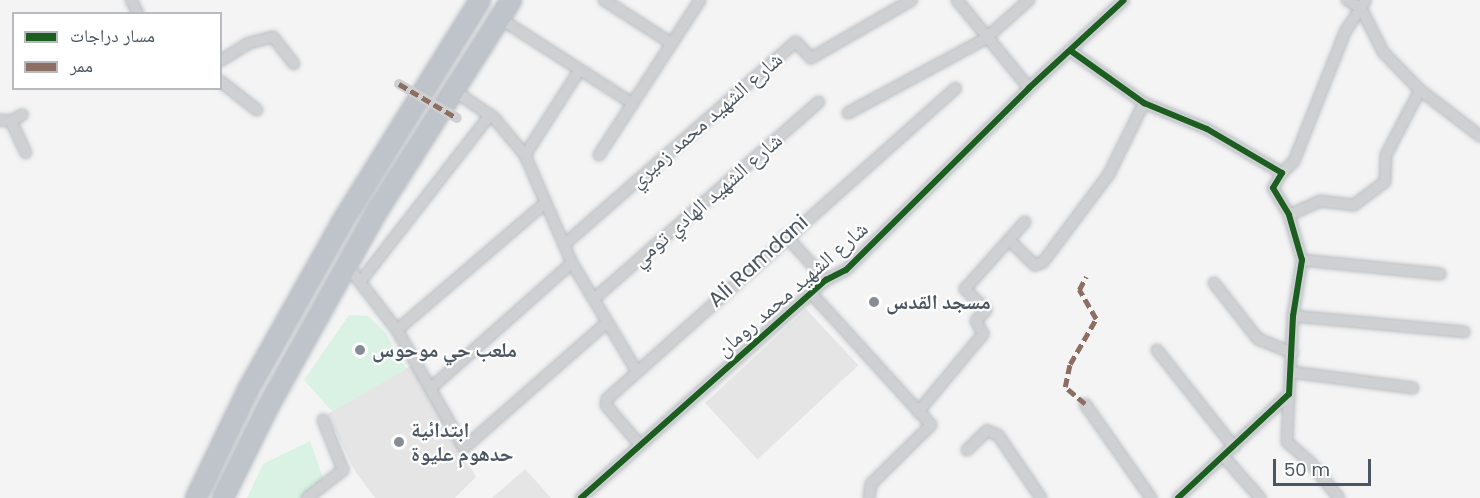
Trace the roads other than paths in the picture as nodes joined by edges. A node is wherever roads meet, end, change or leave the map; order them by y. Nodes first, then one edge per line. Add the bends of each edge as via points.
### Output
1 (480, 0) edge
2 (511, 0) edge
3 (700, 0) edge
4 (912, 0) edge
5 (957, 0) edge
6 (1029, 0) edge
7 (1124, 0) edge
8 (1347, 0) edge
9 (611, 2) edge
10 (1363, 4) edge
11 (499, 18) junction
12 (986, 39) junction
13 (671, 43) junction
14 (1071, 51) junction
15 (222, 60) edge
16 (294, 64) dead end
17 (579, 71) junction
18 (222, 83) edge
19 (399, 84) dead end
20 (956, 88) dead end
21 (1029, 88) junction
22 (453, 90) junction
23 (1420, 90) junction
24 (819, 102) dead end
25 (632, 103) junction
26 (1144, 104) junction
27 (257, 110) dead end
28 (848, 113) dead end
29 (22, 115) dead end
30 (490, 115) junction
31 (457, 118) dead end
32 (5, 120) edge
33 (1480, 136) edge
34 (26, 153) dead end
35 (525, 155) junction
36 (599, 155) dead end
37 (1282, 173) junction
38 (545, 203) junction
39 (1289, 216) junction
40 (1025, 222) dead end
41 (786, 236) junction
42 (1010, 242) junction
43 (566, 243) junction
44 (1302, 260) junction
45 (572, 263) junction
46 (346, 264) junction
47 (1440, 274) dead end
48 (826, 280) junction
49 (360, 282) junction
50 (1214, 283) dead end
51 (810, 293) junction
52 (596, 297) junction
53 (1293, 316) junction
54 (605, 324) junction
55 (397, 330) junction
56 (1464, 332) dead end
57 (1157, 350) dead end
58 (1292, 353) junction
59 (636, 370) junction
60 (1292, 372) junction
61 (431, 388) junction
62 (1413, 388) dead end
63 (1289, 394) junction
64 (1085, 404) dead end
65 (918, 412) junction
66 (323, 420) dead end
67 (640, 445) junction
68 (1234, 447) junction
69 (967, 450) dead end
70 (1224, 457) junction
71 (196, 498) edge
72 (223, 498) edge
73 (307, 498) edge
74 (581, 498) edge
75 (869, 498) edge
76 (1041, 498) edge
77 (1151, 498) edge
78 (1179, 498) edge
79 (1260, 498) edge
80 (1339, 498) edge

1 - 71 highway via 342,222 249,388
2 - 11 highway
3 - 13 street
4 - 43 street, شارع الشهيد محمد زميري via 812,58 796,42
5 - 12 street
6 - 12 street
7 - 14 street, شارع الشهيد محمد رومان
8 - 10 street
9 - 13 street
10 - 23 street via 1383,52
10 - 37 street via 1345,32 1294,161
11 - 17 street
11 - 22 highway
12 - 21 street
12 - 28 street
13 - 25 street
14 - 21 street, شارع الشهيد محمد رومان
14 - 26 street
15 - 16 street via 249,44 273,37
17 - 25 street
17 - 35 street
18 - 27 street
19 - 31 street, bridge
20 - 41 street, Ali Ramdani
21 - 48 street, شارع الشهيد محمد رومان via 846,270
22 - 30 street
22 - 46 highway
23 - 33 street
23 - 39 street via 1386,155 1385,182 1353,205 1320,201
24 - 52 street, شارع الشهيد الهادي تومي
25 - 36 street
26 - 37 street via 1207,129
26 - 42 street via 1109,174 1042,261 1035,265
29 - 32 street
30 - 35 street
30 - 49 street
32 - 34 street
35 - 38 street
37 - 39 street via 1274,188
38 - 43 street
38 - 55 street
39 - 44 street
40 - 42 street
41 - 48 street
41 - 59 street, Ali Ramdani
42 - 65 street via 965,289 986,310 976,321 983,334
43 - 45 street
44 - 47 street
44 - 53 street
45 - 52 street
45 - 61 street
46 - 49 street
46 - 72 highway via 268,405
48 - 51 street, شارع الشهيد محمد رومان
49 - 55 street
50 - 58 street via 1258,339
51 - 65 street
51 - 67 street, شارع الشهيد محمد رومان
52 - 54 street
53 - 56 street
53 - 58 street
54 - 59 street
54 - 61 street via 464,448
55 - 61 street
57 - 68 street
58 - 60 street
59 - 67 street, Ali Ramdani via 606,402
60 - 62 street
60 - 63 street
63 - 68 street
63 - 80 street via 1287,442 1310,462
64 - 77 street
65 - 75 street via 931,425 871,484
66 - 73 street via 343,470
67 - 74 street, شارع الشهيد محمد رومان
68 - 70 street
69 - 76 street via 987,431 998,435
70 - 78 street
70 - 79 street

